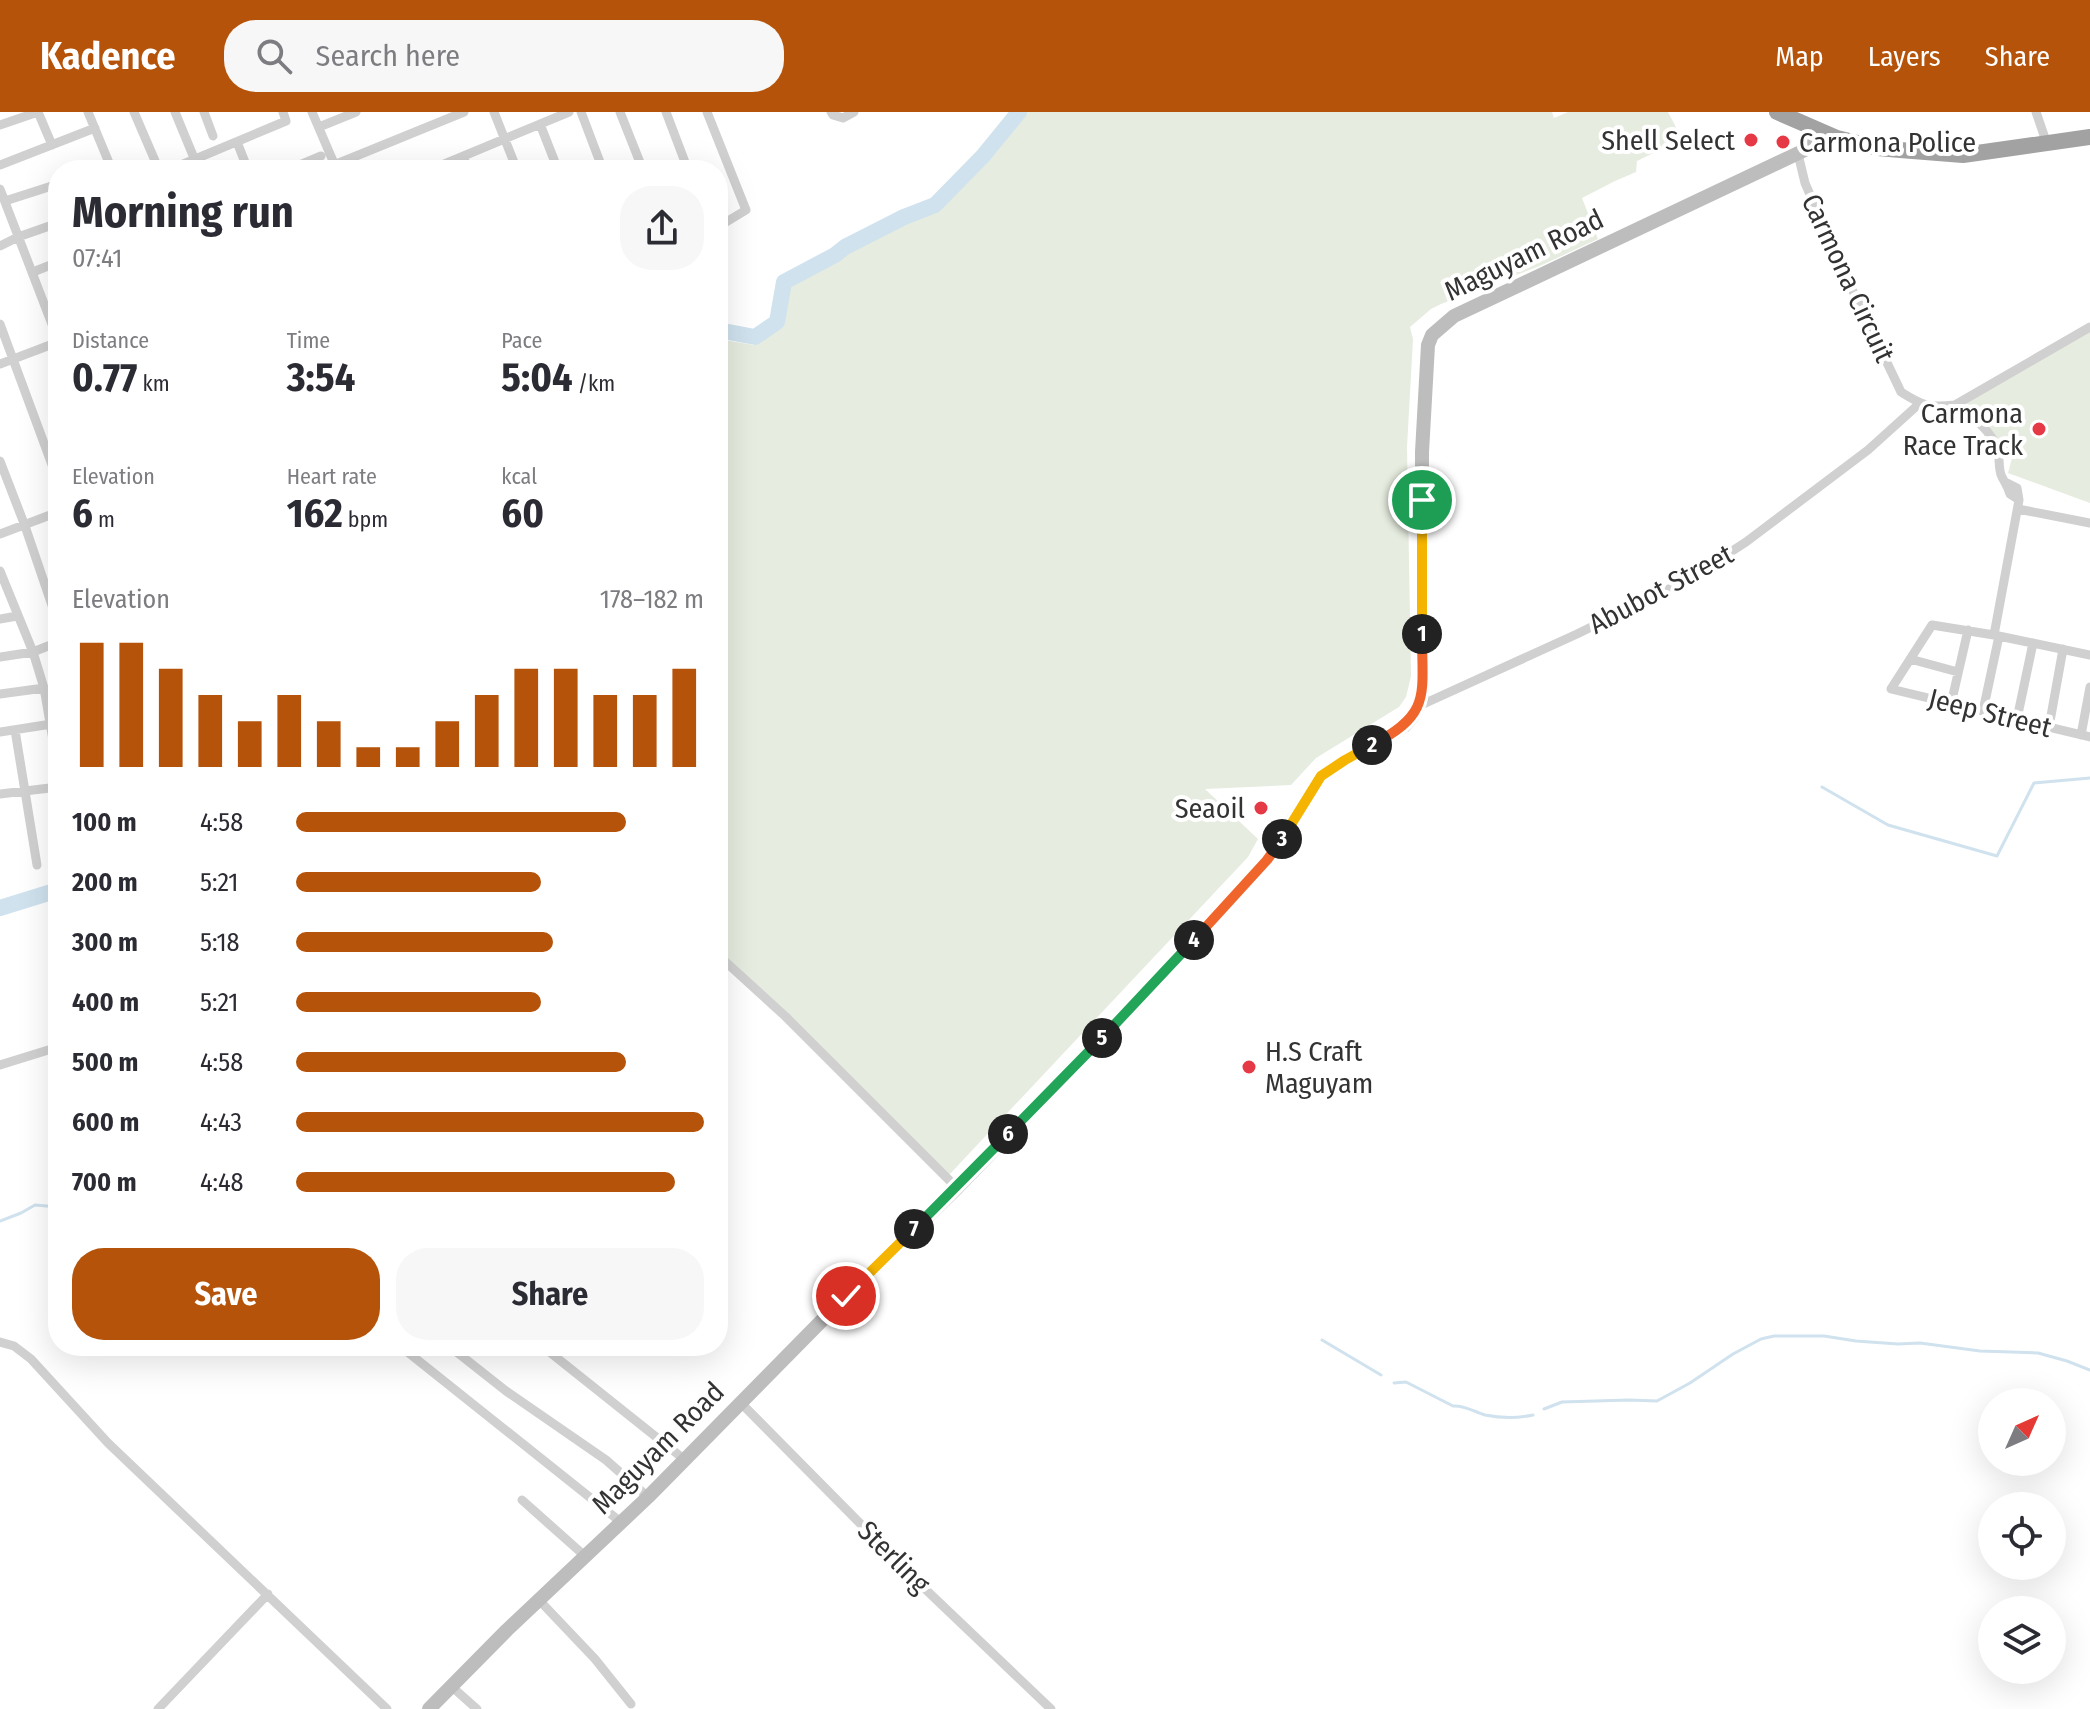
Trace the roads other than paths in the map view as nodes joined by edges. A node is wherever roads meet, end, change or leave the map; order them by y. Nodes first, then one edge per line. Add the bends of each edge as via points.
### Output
1 (88, 112) edge
2 (134, 112) edge
3 (175, 112) edge
4 (204, 112) edge
5 (283, 112) edge
6 (312, 112) edge
7 (356, 112) edge
8 (464, 112) edge
9 (494, 112) edge
10 (569, 112) edge
11 (581, 112) edge
12 (620, 112) edge
13 (666, 112) edge
14 (707, 112) edge
15 (831, 112) edge
16 (854, 112) edge
17 (1777, 112) edge
18 (2036, 112) edge
19 (540, 124) junction
20 (0, 125) edge
21 (319, 127) junction
22 (95, 128) junction
23 (1819, 131) junction
24 (213, 136) dead end
25 (2090, 137) edge
26 (504, 138) junction
27 (237, 142) junction
28 (2047, 144) junction
29 (52, 145) junction
30 (1798, 154) junction
31 (321, 156) dead end
32 (463, 157) junction
33 (108, 160) edge
34 (155, 160) edge
35 (194, 160) joint
36 (244, 160) edge
37 (312, 160) edge
38 (332, 160) edge
39 (353, 160) edge
40 (455, 160) edge
41 (464, 160) edge
42 (513, 160) edge
43 (554, 160) edge
44 (599, 160) edge
45 (639, 160) edge
46 (684, 160) edge
47 (726, 160) edge
48 (0, 165) edge
49 (728, 165) edge
50 (0, 189) edge
51 (48, 191) edge
52 (5, 201) junction
53 (728, 221) edge
54 (48, 226) edge
55 (18, 237) junction
56 (0, 246) edge
57 (48, 266) edge
58 (33, 272) junction
59 (46, 308) joint
60 (48, 314) edge
61 (0, 324) edge
62 (2090, 327) edge
63 (48, 345) edge
64 (13, 360) junction
65 (0, 364) edge
66 (1919, 404) junction
67 (1955, 405) junction
68 (48, 454) edge
69 (0, 461) edge
70 (2018, 504) junction
71 (48, 516) edge
72 (2090, 523) edge
73 (25, 526) junction
74 (0, 534) edge
75 (0, 571) edge
76 (2, 582) edge
77 (48, 594) edge
78 (17, 616) junction
79 (0, 619) edge
80 (1968, 630) junction
81 (1996, 635) junction
82 (2033, 643) junction
83 (48, 646) edge
84 (2063, 649) junction
85 (33, 652) junction
86 (2090, 655) edge
87 (0, 657) edge
88 (1910, 659) junction
89 (1958, 672) junction
90 (2090, 687) edge
91 (44, 688) junction
92 (0, 694) edge
93 (48, 702) edge
94 (1951, 704) junction
95 (1418, 707) junction
96 (1983, 711) junction
97 (2017, 719) junction
98 (48, 724) edge
99 (2049, 727) junction
100 (15, 730) junction
101 (0, 732) edge
102 (2086, 736) edge
103 (48, 789) edge
104 (25, 792) junction
105 (0, 794) edge
106 (37, 865) dead end
107 (728, 964) edge
108 (48, 1050) edge
109 (0, 1065) edge
110 (957, 1188) junction
111 (0, 1342) edge
112 (413, 1356) edge
113 (462, 1356) edge
114 (555, 1356) edge
115 (740, 1402) junction
116 (685, 1460) junction
117 (648, 1497) junction
118 (522, 1500) dead end
119 (622, 1523) junction
120 (586, 1557) junction
121 (268, 1594) junction
122 (539, 1600) junction
123 (451, 1686) junction
124 (631, 1704) dead end
125 (158, 1709) edge
126 (387, 1709) edge
127 (429, 1709) edge
128 (477, 1709) edge
129 (1051, 1709) edge

1 - 22 street
2 - 34 street
3 - 35 street
4 - 24 street
5 - 27 street via 286,121
6 - 21 street
7 - 21 street
8 - 39 street
9 - 26 street
10 - 19 street
11 - 44 street
12 - 45 street
13 - 46 street
14 - 47 street
15 - 16 street via 843,118
17 - 23 highway
18 - 28 street
19 - 26 street
19 - 43 street
20 - 29 street via 38,112
21 - 38 street
22 - 29 street
22 - 33 street
23 - 28 highway via 1878,148 1963,155
23 - 30 main road, Maguyam Road
25 - 28 highway
26 - 32 street
26 - 42 street
27 - 35 street
27 - 36 street
29 - 48 street
30 - 66 street, Carmona Circuit via 1839,262 1901,392
30 - 95 main road, Maguyam Road via 1454,316 1432,335 1422,452
31 - 37 street
32 - 40 street
32 - 41 street
49 - 53 street via 746,210
50 - 52 street
51 - 52 street
52 - 55 street
54 - 55 street
55 - 56 street
55 - 58 street
57 - 58 street
58 - 59 street
59 - 60 street
61 - 64 street
62 - 67 street
63 - 64 street
64 - 65 street
64 - 68 street
66 - 67 street
66 - 95 street, Abubot Street via 1868,450 1689,579
67 - 70 street via 1967,411 1998,448 2001,476 2017,488
69 - 73 street
70 - 72 street
70 - 81 street
71 - 73 street
73 - 74 street
73 - 77 street
75 - 76 street
76 - 78 street
78 - 79 street
78 - 85 street
80 - 81 street
80 - 88 street via 1932,625
80 - 89 street
81 - 82 street
81 - 96 street
82 - 84 street
82 - 97 street
83 - 85 street
84 - 86 street
84 - 99 street
85 - 87 street
85 - 91 street
88 - 89 street
88 - 94 street, Jeep Street via 1891,689
89 - 94 street
90 - 102 street
91 - 92 street
91 - 93 street
94 - 96 street, Jeep Street
95 - 110 main road, Maguyam Road via 1397,731 1321,776 1267,860
96 - 97 street, Jeep Street
97 - 99 street, Jeep Street
98 - 100 street
99 - 102 street, Jeep Street
100 - 101 street
100 - 104 street
103 - 104 street
104 - 105 street
104 - 106 street
107 - 110 street
108 - 109 street
110 - 115 main road, Maguyam Road
111 - 121 street via 31,1359 108,1443
112 - 119 street
113 - 117 street via 606,1460
114 - 116 street
115 - 116 main road, Maguyam Road
115 - 129 street, Sterling
116 - 117 main road, Maguyam Road
117 - 119 main road, Maguyam Road
118 - 120 street
119 - 120 main road, Maguyam Road
120 - 122 main road, Maguyam Road
121 - 125 street
121 - 126 street
122 - 123 main road, Maguyam Road
122 - 124 street
123 - 127 main road, Maguyam Road
123 - 128 street

